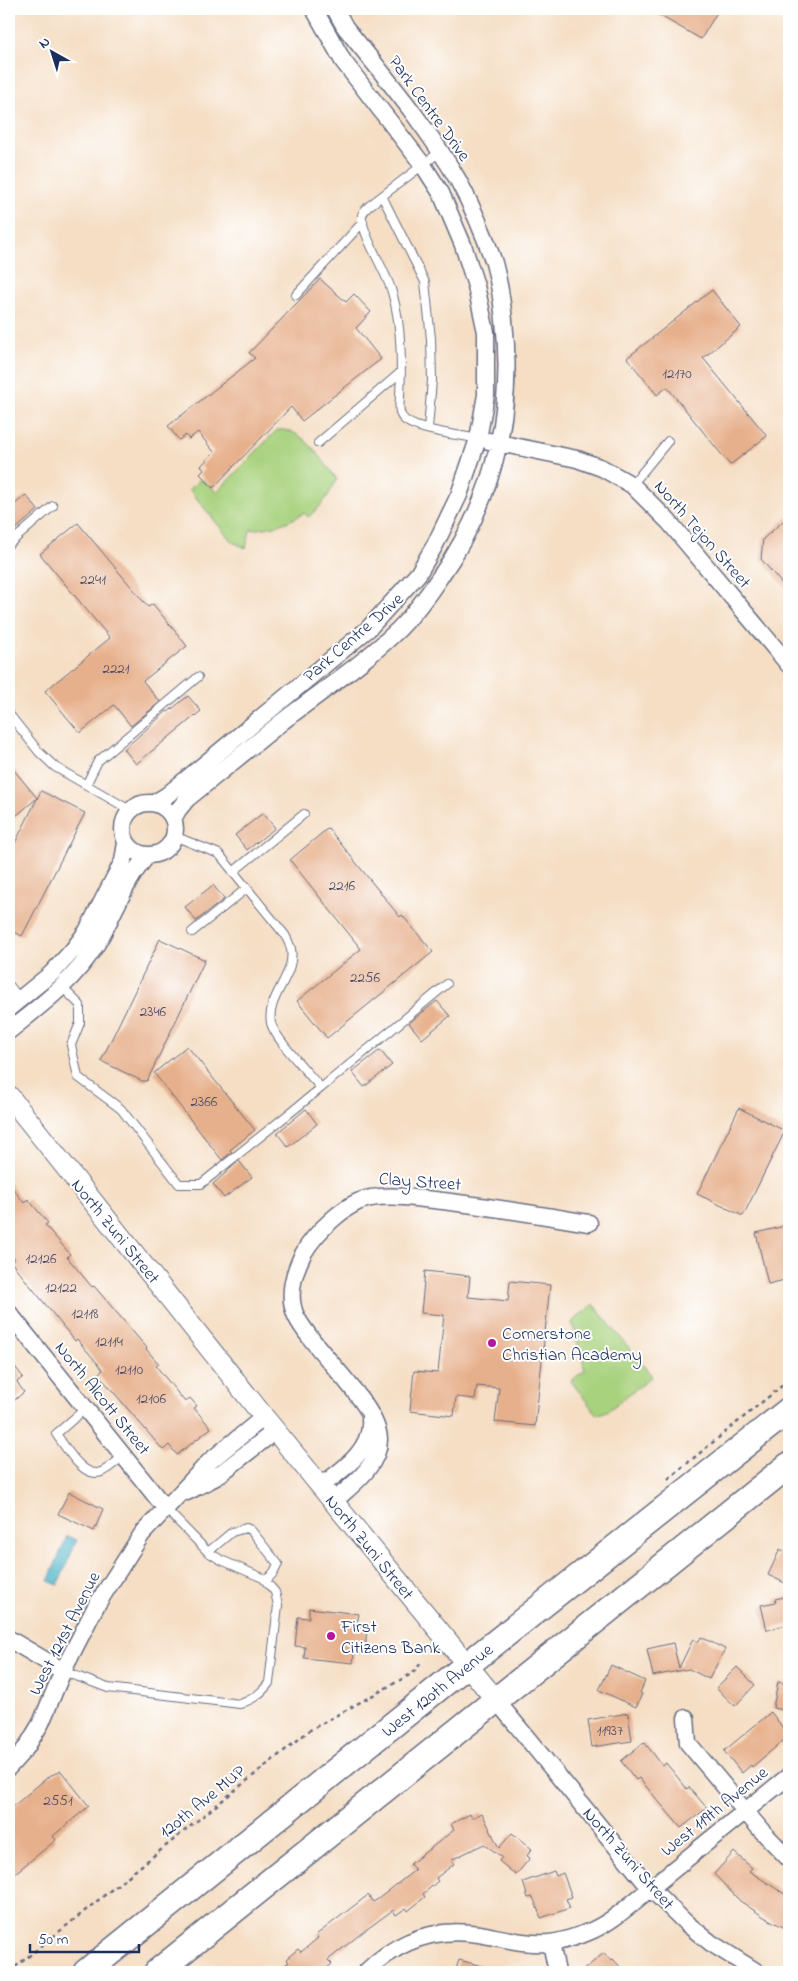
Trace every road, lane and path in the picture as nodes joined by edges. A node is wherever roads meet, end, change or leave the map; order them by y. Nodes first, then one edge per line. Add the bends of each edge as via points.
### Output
1 (314, 9) edge
2 (335, 9) edge
3 (440, 151) junction
4 (423, 165) junction
5 (382, 196) junction
6 (363, 222) junction
7 (296, 294) dead end
8 (401, 372) junction
9 (428, 429) junction
10 (478, 439) junction
11 (668, 441) dead end
12 (318, 443) dead end
13 (499, 443) junction
14 (632, 485) junction
15 (53, 506) dead end
16 (9, 544) edge
17 (789, 665) edge
18 (198, 677) dead end
19 (9, 714) edge
20 (86, 785) junction
21 (154, 803) junction
22 (130, 810) junction
23 (304, 814) dead end
24 (174, 819) junction
25 (174, 836) junction
26 (126, 843) junction
27 (148, 856) junction
28 (232, 872) junction
29 (246, 889) junction
30 (192, 932) dead end
31 (9, 984) edge
32 (447, 984) dead end
33 (63, 988) junction
34 (14, 1003) edge
35 (9, 1030) edge
36 (321, 1088) junction
37 (9, 1096) edge
38 (589, 1223) dead end
39 (9, 1313) edge
40 (86, 1408) junction
41 (789, 1410) edge
42 (270, 1424) junction
43 (123, 1456) junction
44 (789, 1465) edge
45 (327, 1494) junction
46 (166, 1508) junction
47 (208, 1552) junction
48 (266, 1581) junction
49 (9, 1639) edge
50 (421, 1664) dead end
51 (467, 1665) junction
52 (63, 1671) junction
53 (496, 1700) junction
54 (686, 1718) dead end
55 (9, 1767) edge
56 (789, 1776) edge
57 (745, 1812) junction
58 (789, 1859) edge
59 (650, 1888) junction
60 (551, 1943) junction
61 (9, 1972) edge
62 (86, 1972) edge
63 (157, 1972) edge
64 (366, 1972) edge
65 (557, 1972) edge
66 (757, 1972) edge

1 - 4 street, Park Centre Drive via 343,61
2 - 3 street, Park Centre Drive via 345,27
3 - 4 lane
3 - 13 street, Park Centre Drive via 459,182 495,269 502,304 507,386
4 - 5 lane
4 - 10 street, Park Centre Drive via 441,193 464,245 486,332 486,395
5 - 6 lane via 363,212
5 - 9 lane via 425,282 432,380
6 - 7 lane
6 - 8 lane via 387,275 397,308
8 - 9 lane via 399,411 403,419
8 - 12 lane
9 - 10 lane
10 - 13 street, North Tejon Street
10 - 21 street, Park Centre Drive via 459,495 418,574 368,629
11 - 14 lane
13 - 14 street, North Tejon Street via 577,459 602,468
13 - 24 street, Park Centre Drive via 479,511 458,551 423,602 399,629 353,669 187,799
14 - 17 street, North Tejon Street via 669,522
15 - 16 lane
18 - 20 lane via 98,761
19 - 20 lane via 39,752
20 - 22 lane
21 - 22 street via 137,805
21 - 24 street via 162,806
22 - 26 street via 122,826
23 - 28 lane
24 - 25 street
25 - 27 street via 164,850
25 - 28 lane via 219,854
26 - 27 street
26 - 34 street via 122,861 87,931 52,973
27 - 33 street via 137,867 96,944
28 - 29 lane
29 - 30 lane
29 - 36 lane via 285,935 291,949 291,960 271,1010 271,1024
31 - 34 lane
32 - 36 lane
33 - 35 street
33 - 36 lane via 80,1005 80,1023 71,1045 78,1077 121,1110 179,1184 201,1184
37 - 42 street, North Zuni Street
38 - 45 street, Clay Street via 412,1198 370,1198 345,1210 322,1228 309,1243 294,1277 292,1297 296,1316 368,1410 370,1427 367,1442
39 - 40 street, North Alcott Street
40 - 43 street, North Alcott Street
40 - 43 lane via 56,1434 84,1470 91,1473 102,1472
41 - 51 main road, West 120th Avenue
42 - 45 street, North Zuni Street
42 - 46 street, West 121st Avenue via 210,1461
43 - 46 street, North Alcott Street
44 - 53 main road
45 - 51 street, North Zuni Street
46 - 47 lane
46 - 52 street, West 121st Avenue via 142,1534 96,1606
47 - 48 lane
47 - 48 lane via 232,1532 246,1528 252,1530 278,1564
48 - 52 lane via 278,1605 269,1683 253,1700 240,1704 108,1688
49 - 52 street
50 - 61 path, 120th Ave MUP via 413,1674 310,1730
51 - 53 street, North Zuni Street
51 - 62 main road, West 120th Avenue
52 - 55 street, West 121st Avenue via 41,1723 26,1748
53 - 59 street, North Zuni Street
53 - 63 main road
54 - 57 street via 688,1743
56 - 57 street, West 119th Avenue
57 - 58 street
57 - 59 street, West 119th Avenue
59 - 60 street, West 119th Avenue via 624,1910 589,1932
59 - 66 street, North Zuni Street via 711,1943
60 - 64 street, West 119th Avenue via 460,1932 422,1936 389,1952
60 - 65 street

